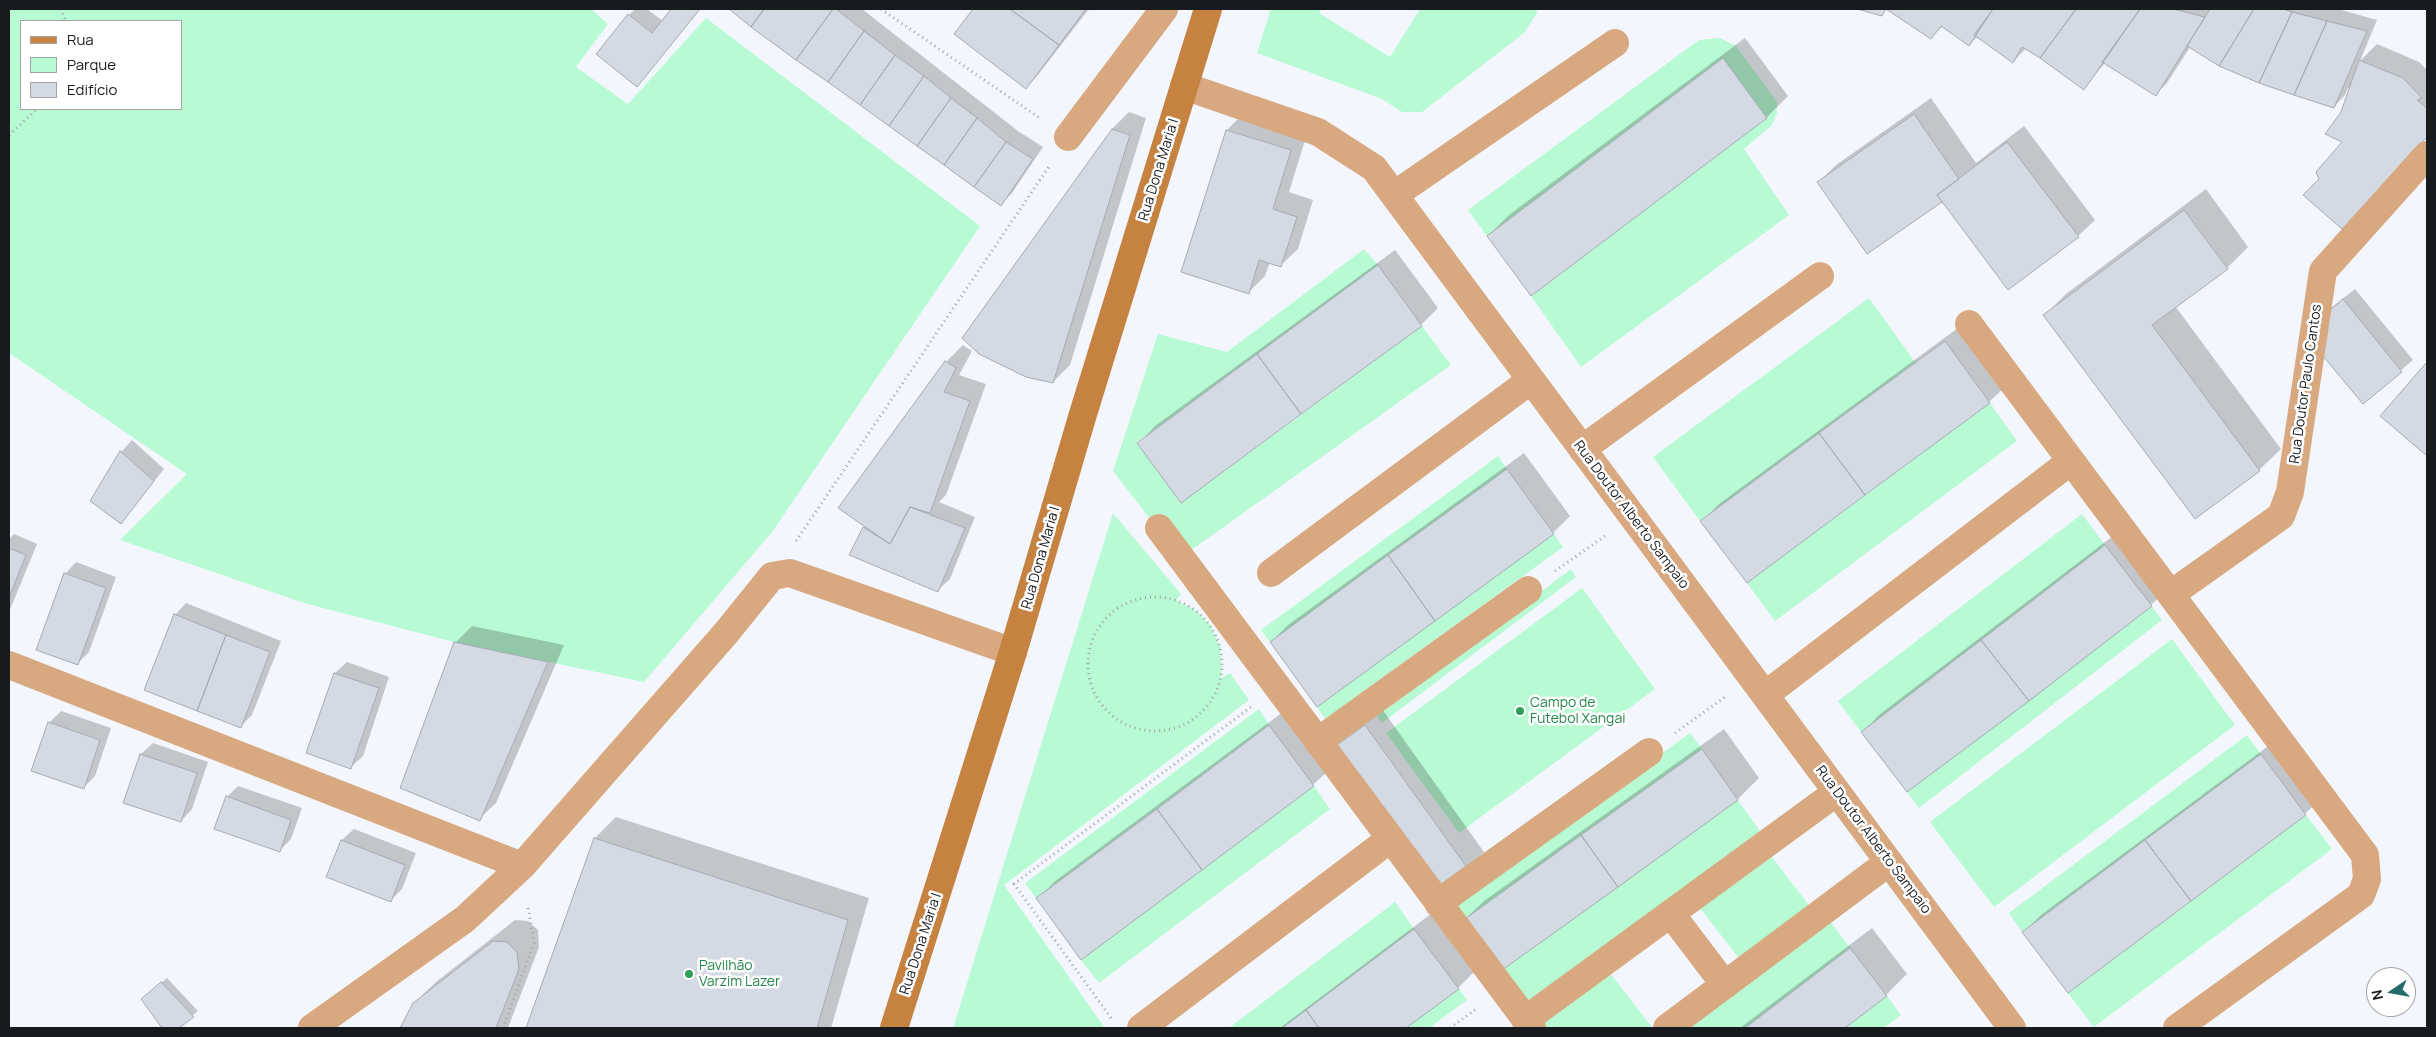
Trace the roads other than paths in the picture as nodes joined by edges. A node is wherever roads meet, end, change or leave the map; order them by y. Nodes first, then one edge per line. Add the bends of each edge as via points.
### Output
1 (1164, 9) edge
2 (1208, 9) edge
3 (1615, 43) dead end
4 (1184, 86) junction
5 (1068, 137) road end
6 (2427, 155) edge
7 (1394, 194) junction
8 (1820, 276) dead end
9 (1969, 324) dead end
10 (1531, 380) junction
11 (1582, 449) junction
12 (2071, 461) junction
13 (1159, 528) dead end
14 (1271, 573) dead end
15 (1528, 590) road end
16 (2172, 594) junction
17 (1014, 652) junction
18 (9, 665) edge
19 (1759, 686) junction
20 (1318, 741) junction
21 (1649, 752) road end
22 (1837, 792) junction
23 (1390, 838) junction
24 (1889, 862) junction
25 (522, 866) junction
26 (1438, 904) junction
27 (1672, 914) junction
28 (1725, 985) junction
29 (1529, 1024) edge
30 (2007, 1026) edge
31 (312, 1028) edge
32 (894, 1028) edge
33 (1141, 1028) edge
34 (1667, 1028) edge
35 (2177, 1028) edge

1 - 5 street
2 - 4 main road, Rua Dona Maria I
3 - 7 street
4 - 7 street, Rua Doutor Alberto Sampaio via 1318,132 1374,168
4 - 17 main road, Rua Dona Maria I
6 - 16 street, Rua Doutor Paulo Cantos via 2323,271 2290,492 2281,516
7 - 10 street, Rua Doutor Alberto Sampaio
8 - 11 street
9 - 12 street
10 - 11 street, Rua Doutor Alberto Sampaio
10 - 14 street
11 - 19 street, Rua Doutor Alberto Sampaio
12 - 16 street
12 - 19 street
13 - 20 street
15 - 20 street
16 - 35 street via 2365,855 2367,879 2361,895
17 - 25 street via 790,574 772,576 726,634
17 - 32 main road, Rua Dona Maria I
18 - 25 street
19 - 22 street, Rua Doutor Alberto Sampaio
20 - 23 street
21 - 26 street
22 - 24 street, Rua Doutor Alberto Sampaio
22 - 27 street
23 - 26 street
23 - 33 street
24 - 28 street
24 - 30 street, Rua Doutor Alberto Sampaio
25 - 31 street via 465,919
26 - 29 street
27 - 28 street
27 - 29 street
28 - 34 street

